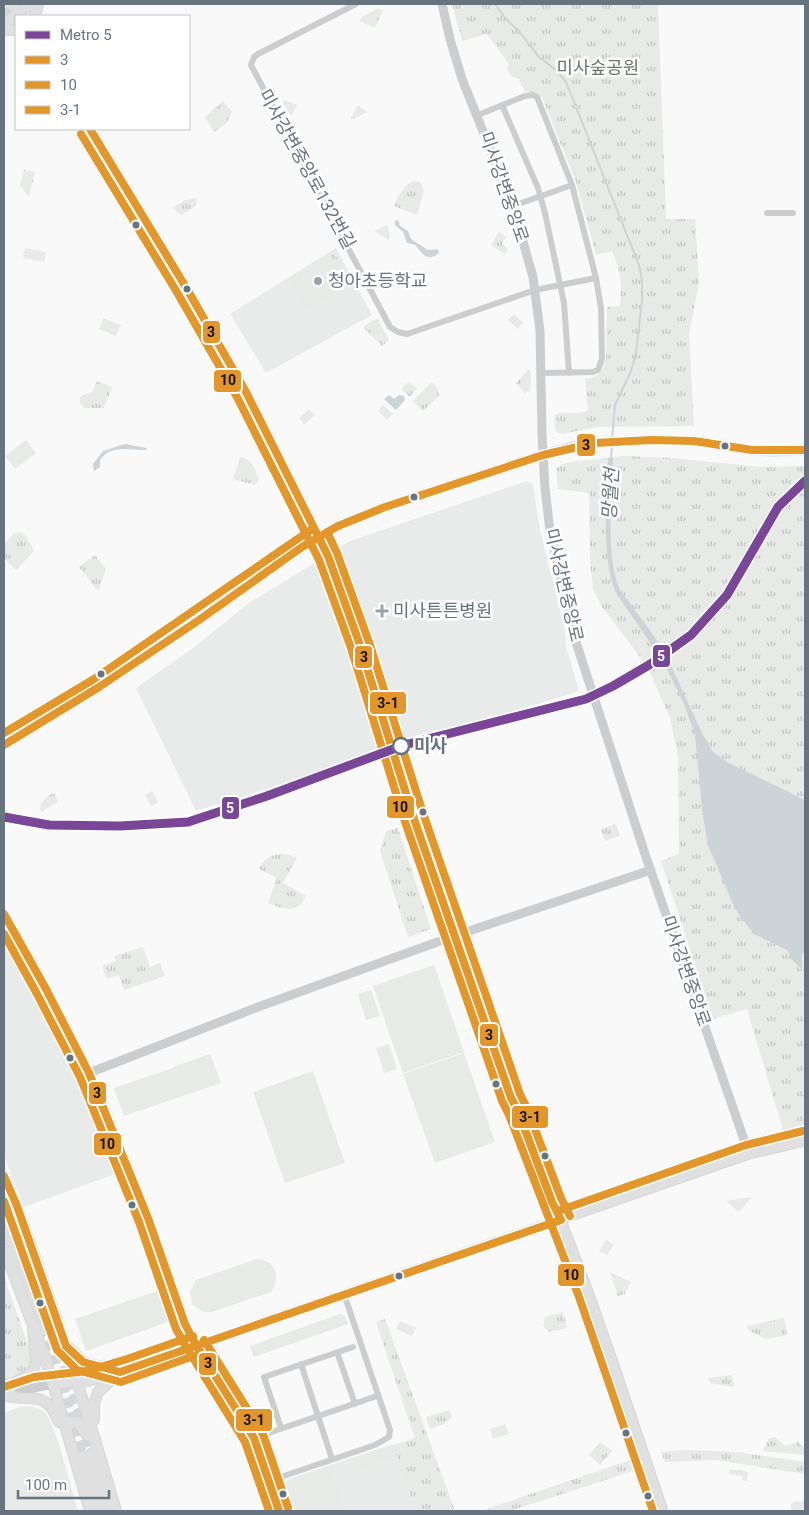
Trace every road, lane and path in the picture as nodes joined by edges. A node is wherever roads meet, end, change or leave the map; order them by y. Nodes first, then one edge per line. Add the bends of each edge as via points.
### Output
1 (11, 4) edge
2 (31, 4) edge
3 (356, 4) edge
4 (442, 4) edge
5 (20, 14) edge
6 (15, 17) edge
7 (4, 24) edge
8 (502, 105) junction
9 (478, 115) junction
10 (91, 130) edge
11 (572, 185) junction
12 (541, 197) junction
13 (513, 206) junction
14 (767, 213) dead end
15 (793, 213) dead end
16 (596, 278) junction
17 (561, 285) junction
18 (535, 290) junction
19 (541, 373) junction
20 (569, 373) junction
21 (805, 450) edge
22 (543, 455) junction
23 (318, 537) junction
24 (4, 745) edge
25 (651, 870) junction
26 (4, 914) edge
27 (454, 936) junction
28 (89, 1073) junction
29 (805, 1142) edge
30 (749, 1154) junction
31 (4, 1176) edge
32 (4, 1196) edge
33 (561, 1220) junction
34 (4, 1222) edge
35 (4, 1249) edge
36 (344, 1294) junction
37 (51, 1322) junction
38 (33, 1329) junction
39 (196, 1345) junction
40 (66, 1346) junction
41 (352, 1347) dead end
42 (337, 1352) junction
43 (301, 1364) junction
44 (120, 1372) junction
45 (78, 1382) junction
46 (54, 1384) junction
47 (5, 1396) edge
48 (377, 1396) junction
49 (355, 1404) junction
50 (319, 1417) junction
51 (66, 1428) junction
52 (281, 1428) junction
53 (94, 1434) junction
54 (254, 1438) junction
55 (69, 1440) junction
56 (332, 1459) junction
57 (269, 1481) junction
58 (90, 1511) edge
59 (99, 1511) edge
60 (108, 1511) edge
61 (116, 1511) edge
62 (279, 1511) edge
63 (663, 1511) edge

1 - 5 main road
2 - 5 main road
3 - 18 street, 미사강변중앙로132번길 via 258,54 251,65 390,327 407,334
4 - 9 street, 미사강변중앙로 via 456,61
6 - 7 main road
8 - 9 street
8 - 11 street via 525,96 537,97
8 - 12 street
9 - 13 street, 미사강변중앙로
10 - 23 main road via 246,392
11 - 12 street
11 - 16 street
12 - 13 street
12 - 17 street
13 - 18 street, 미사강변중앙로
14 - 15 street
16 - 17 street
16 - 20 street via 601,308 601,365 592,372
17 - 18 street
17 - 20 street
18 - 19 street, 미사강변중앙로
19 - 20 street
19 - 22 street, 미사강변중앙로
21 - 22 main road via 752,450 694,441 627,441 595,442
22 - 23 main road via 385,507
22 - 25 street, 미사강변중앙로 via 550,531 574,633
23 - 24 main road via 99,687
23 - 27 main road via 360,645
25 - 27 street
25 - 30 street, 미사강변중앙로
26 - 28 street
27 - 28 street
27 - 33 main road via 511,1098
28 - 39 street via 148,1218 184,1324
29 - 30 main road
30 - 33 main road
31 - 37 main road via 17,1206
32 - 37 main road
33 - 36 main road
33 - 63 main road
34 - 37 main road
35 - 38 main road
36 - 39 main road
36 - 48 street
37 - 38 main road via 49,1330
37 - 40 main road
38 - 46 main road
38 - 47 main road via 36,1362 32,1372 14,1383
39 - 44 main road
39 - 54 street
40 - 44 main road via 83,1362
40 - 45 main road
41 - 42 street
42 - 43 street
42 - 49 street
43 - 50 street
43 - 52 street via 264,1377
44 - 45 main road
44 - 53 main road via 95,1397
45 - 46 main road
45 - 53 main road
46 - 47 street
46 - 51 main road
47 - 55 main road via 46,1401
48 - 49 street
48 - 56 street via 390,1430 389,1438
49 - 50 street
50 - 52 street
50 - 56 street
51 - 53 main road via 71,1422 78,1422 87,1435
51 - 55 main road
52 - 54 street
53 - 61 main road
54 - 57 street
55 - 58 main road
56 - 57 street
57 - 62 street
59 - 60 main road via 88,1455

